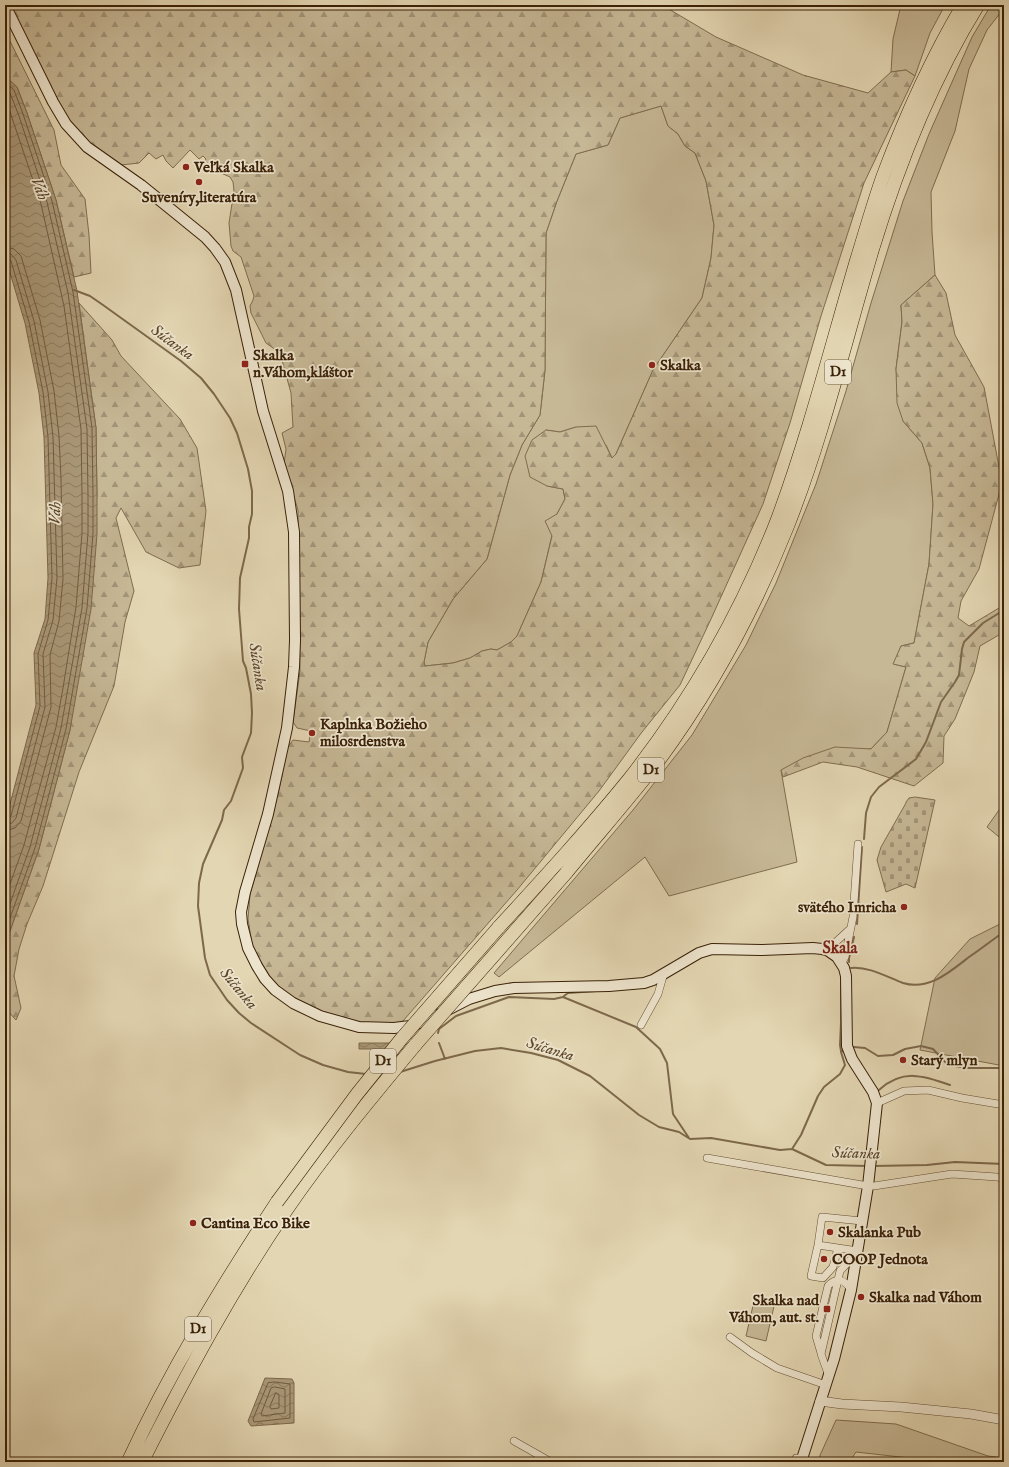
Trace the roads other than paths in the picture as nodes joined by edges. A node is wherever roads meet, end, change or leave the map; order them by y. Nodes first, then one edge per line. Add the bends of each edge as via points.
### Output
1 (5, 5) edge
2 (963, 5) edge
3 (978, 5) edge
4 (858, 844) dead end
5 (850, 929) junction
6 (827, 950) junction
7 (842, 963) junction
8 (664, 973) junction
9 (641, 1025) dead end
10 (877, 1103) junction
11 (1004, 1105) edge
12 (707, 1158) dead end
13 (1004, 1179) edge
14 (868, 1186) junction
15 (282, 1206) junction
16 (862, 1221) junction
17 (818, 1244) junction
18 (838, 1248) junction
19 (858, 1251) junction
20 (838, 1280) junction
21 (851, 1290) junction
22 (730, 1337) dead end
23 (827, 1381) junction
24 (820, 1401) junction
25 (1004, 1420) edge
26 (514, 1441) dead end
27 (799, 1461) edge
28 (128, 1462) edge
29 (142, 1462) edge
30 (551, 1462) edge

1 - 8 main road via 66,124 87,147 205,237 225,262 236,290 265,417 288,491 294,532 295,640 287,728 268,814 241,912 248,948 261,973 275,990 299,1007 346,1024 383,1029 417,1024 495,991 514,988 626,985 647,982
2 - 15 highway, D1, bridge via 937,51 907,115 882,179 801,452 769,538 733,617 698,680 630,778 366,1082 313,1150
3 - 15 highway, D1, bridge via 949,54 920,116 894,182 812,456 788,524 760,589 728,653 655,764 610,820 400,1063
4 - 5 street
5 - 6 street
5 - 7 street
6 - 7 main road
6 - 8 main road via 712,949
7 - 10 main road via 846,976 846,1041 852,1059 872,1089
8 - 9 street via 658,994
10 - 11 street via 904,1091 928,1090
10 - 14 main road
12 - 14 street
13 - 14 street via 952,1174
14 - 16 main road
15 - 28 highway, D1 via 234,1268 197,1330
15 - 29 highway, D1 via 173,1400
16 - 17 street via 822,1217
16 - 19 main road
17 - 18 street
17 - 18 street via 811,1276 823,1278 833,1268
18 - 19 street
19 - 20 street via 840,1271
19 - 21 main road
20 - 21 street via 847,1283
20 - 23 street via 828,1286 816,1336
21 - 23 main road
22 - 23 street via 777,1368
23 - 24 main road
24 - 25 street via 971,1414
24 - 27 main road
26 - 30 street

